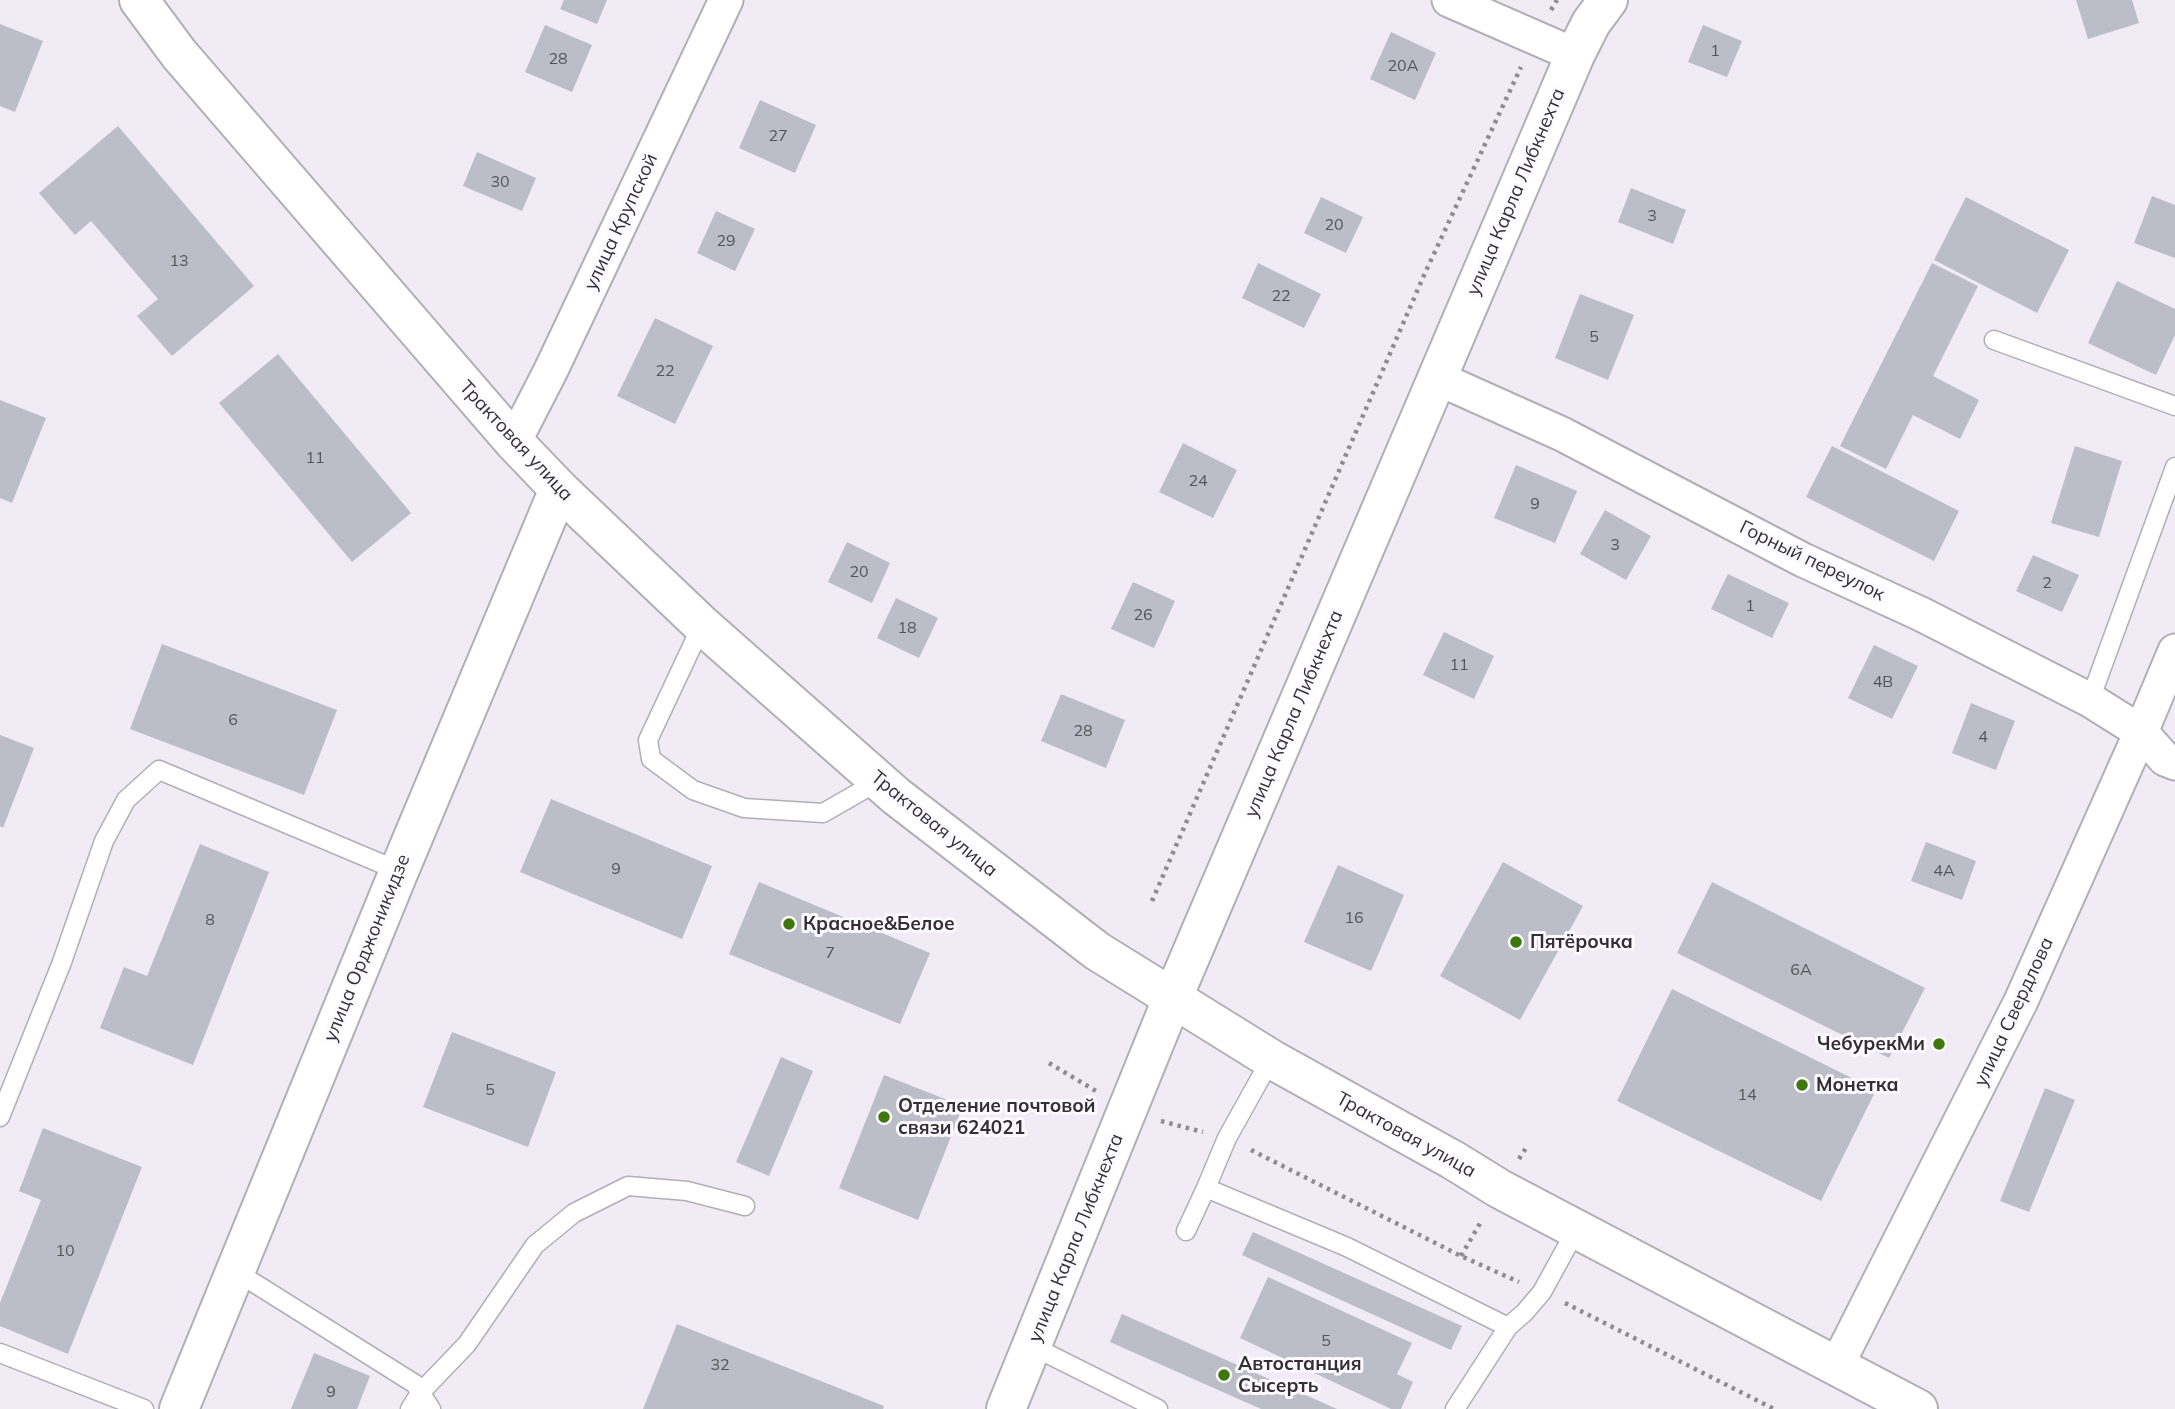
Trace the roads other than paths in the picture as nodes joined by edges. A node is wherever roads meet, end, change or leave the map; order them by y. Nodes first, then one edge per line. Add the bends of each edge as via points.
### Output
1 (139, 0) edge
2 (726, 0) edge
3 (1449, 0) edge
4 (1593, 20) edge
5 (1994, 340) dead end
6 (1437, 378) junction
7 (2175, 406) edge
8 (514, 442) junction
9 (2175, 467) edge
10 (559, 489) junction
11 (702, 625) junction
12 (2175, 651) edge
13 (2090, 700) junction
14 (2141, 732) junction
15 (2175, 763) edge
16 (879, 781) junction
17 (398, 871) junction
18 (1173, 997) junction
19 (1271, 1059) junction
20 (0, 1117) edge
21 (1206, 1188) junction
22 (745, 1206) dead end
23 (1577, 1230) junction
24 (1186, 1231) dead end
25 (235, 1271) junction
26 (1508, 1327) junction
27 (1031, 1346) junction
28 (0, 1353) edge
29 (1837, 1365) junction
30 (420, 1394) junction
31 (1877, 1399) edge
32 (144, 1409) edge
33 (179, 1409) edge
34 (410, 1409) edge
35 (430, 1409) edge
36 (1006, 1409) edge
37 (1158, 1409) edge
38 (1455, 1409) edge
39 (1918, 1409) edge

1 - 8 street, Трактовая улица via 179,54
2 - 8 street, улица Крупской
3 - 4 street via 1534,37
4 - 6 street, улица Карла Либкнехта
5 - 7 lane
6 - 13 street, Горный переулок via 1562,434 1804,560
6 - 18 street, улица Карла Либкнехта
8 - 10 street, Трактовая улица
9 - 13 lane
10 - 11 street, Трактовая улица
10 - 17 street, улица Орджоникидзе
11 - 16 street, Трактовая улица
11 - 16 lane via 648,740 651,759 692,790 744,808 823,813
12 - 14 street, улица Свердлова
13 - 14 street, Горный переулок
14 - 15 street, Горный переулок via 2165,759
14 - 29 street, улица Свердлова via 2021,1001
16 - 18 street, Трактовая улица via 1097,951
17 - 20 lane via 159,771 126,800 104,841
17 - 25 street, улица Орджоникидзе
18 - 19 street, Трактовая улица
18 - 27 street, улица Карла Либкнехта
19 - 21 lane via 1227,1138
19 - 23 street, Трактовая улица
21 - 24 lane
21 - 26 lane via 1347,1247
22 - 30 lane via 687,1191 628,1186 574,1213 535,1245 467,1344
23 - 26 lane via 1542,1292
23 - 29 street, Трактовая улица
25 - 30 lane via 415,1384
25 - 33 street, улица Орджоникидзе
26 - 38 lane
27 - 36 street, улица Карла Либкнехта
27 - 37 lane
28 - 32 lane
29 - 31 street, Трактовая улица
30 - 34 lane
30 - 35 lane
31 - 39 street, Трактовая улица

